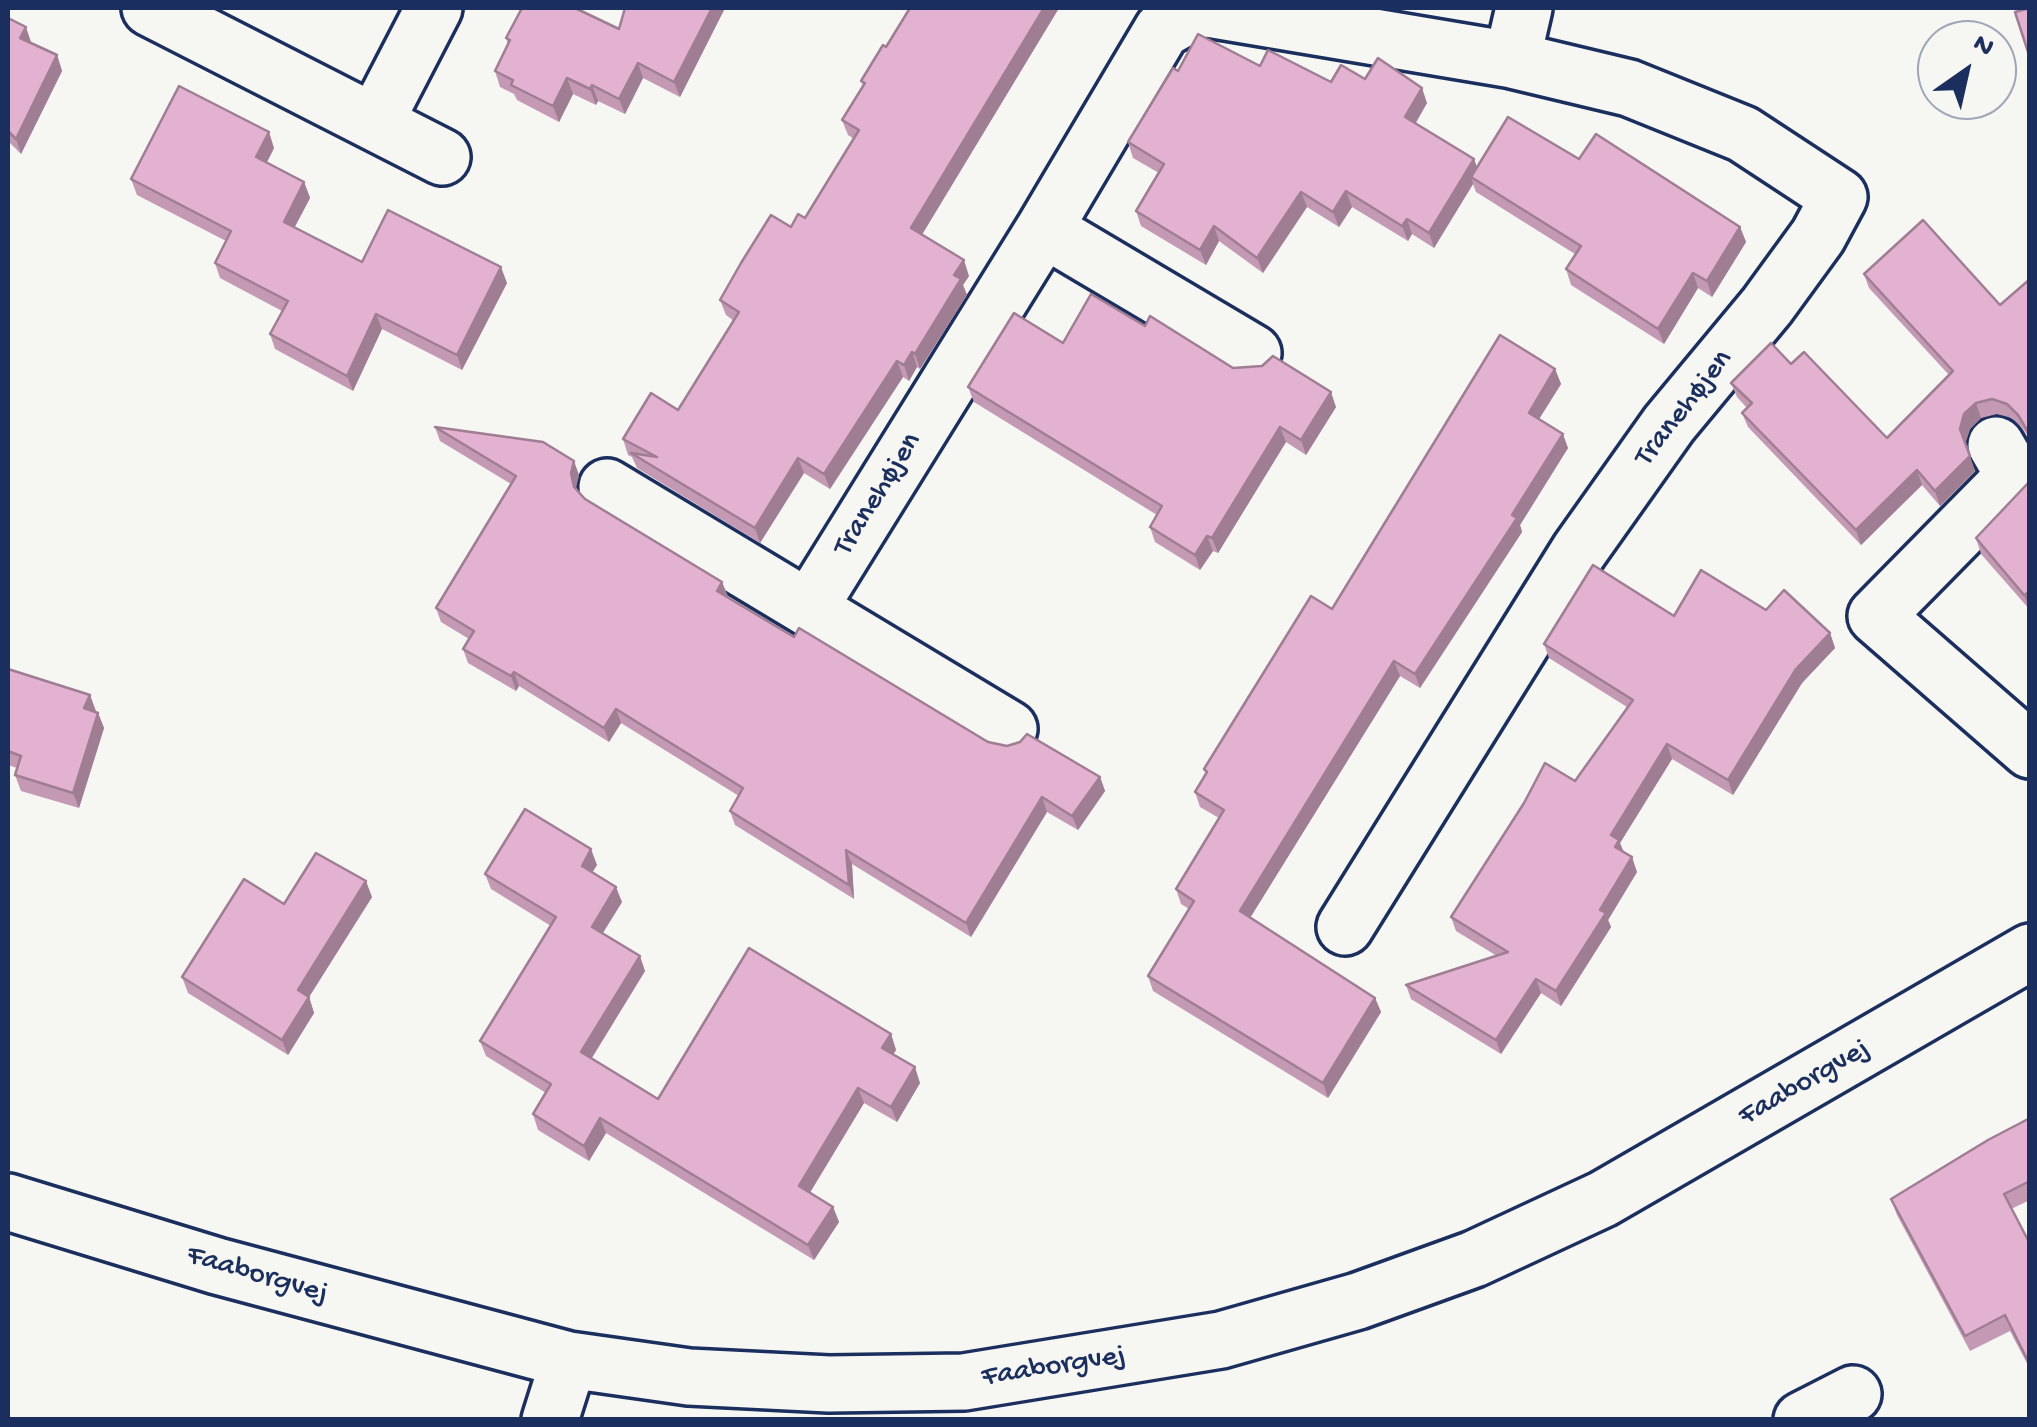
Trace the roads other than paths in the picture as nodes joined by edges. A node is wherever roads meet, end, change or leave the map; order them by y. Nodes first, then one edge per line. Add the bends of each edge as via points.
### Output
1 (150, 8) edge
2 (434, 8) edge
3 (1524, 8) edge
4 (1512, 60) junction
5 (375, 122) junction
6 (442, 157) dead end
7 (1044, 229) junction
8 (1253, 353) dead end
9 (1996, 445) dead end
10 (607, 487) dead end
11 (809, 608) junction
12 (1009, 729) dead end
13 (2030, 750) edge
14 (1344, 927) dead end
15 (2030, 952) edge
16 (8, 1202) edge
17 (569, 1360) junction
18 (1853, 1394) dead end
19 (550, 1420) edge
20 (1802, 1420) edge

1 - 5 street
2 - 5 street
3 - 4 street
4 - 7 street, Tranehøjen via 1200,8 1162,30
4 - 14 street, Tranehøjen via 1628,88 1742,134 1839,197 1767,306 1579,550
5 - 6 street
7 - 8 street
7 - 11 street, Tranehøjen
9 - 13 street via 2014,476 1876,616
10 - 11 street
11 - 12 street
15 - 17 street, Faaborgvej via 1602,1199 1440,1271 1222,1340 964,1382 689,1377
16 - 17 street, Faaborgvej
17 - 19 street
18 - 20 street

